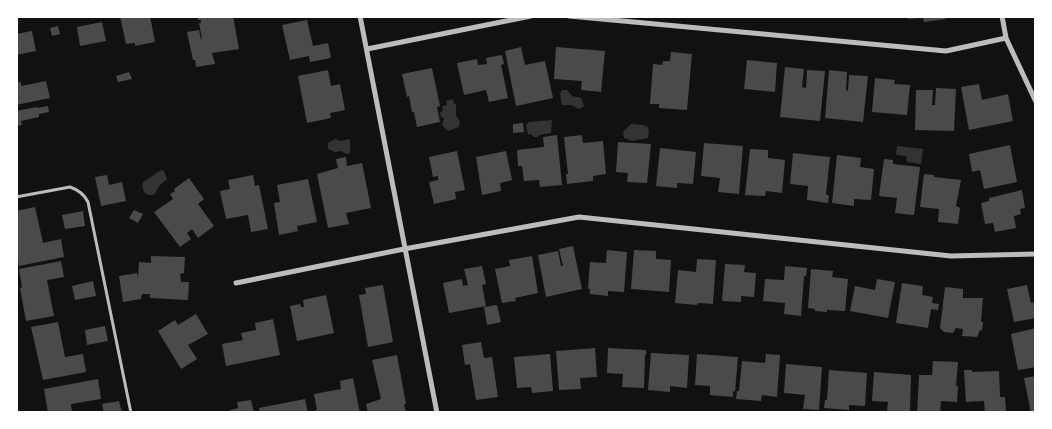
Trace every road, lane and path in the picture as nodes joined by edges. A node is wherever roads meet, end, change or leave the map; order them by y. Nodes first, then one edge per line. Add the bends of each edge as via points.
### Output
1 (360, 16) edge
2 (531, 16) edge
3 (569, 16) edge
4 (1002, 16) edge
5 (1006, 38) junction
6 (367, 49) junction
7 (1036, 102) edge
8 (16, 197) edge
9 (404, 248) junction
10 (1036, 254) edge
11 (236, 283) dead end
12 (131, 413) edge
13 (437, 413) edge

1 - 6 street
2 - 6 street
3 - 5 street via 946,51
4 - 5 street
5 - 7 street
6 - 9 street
8 - 12 lane via 70,187 86,197
9 - 10 street via 579,217 951,256
9 - 11 street
9 - 13 street

